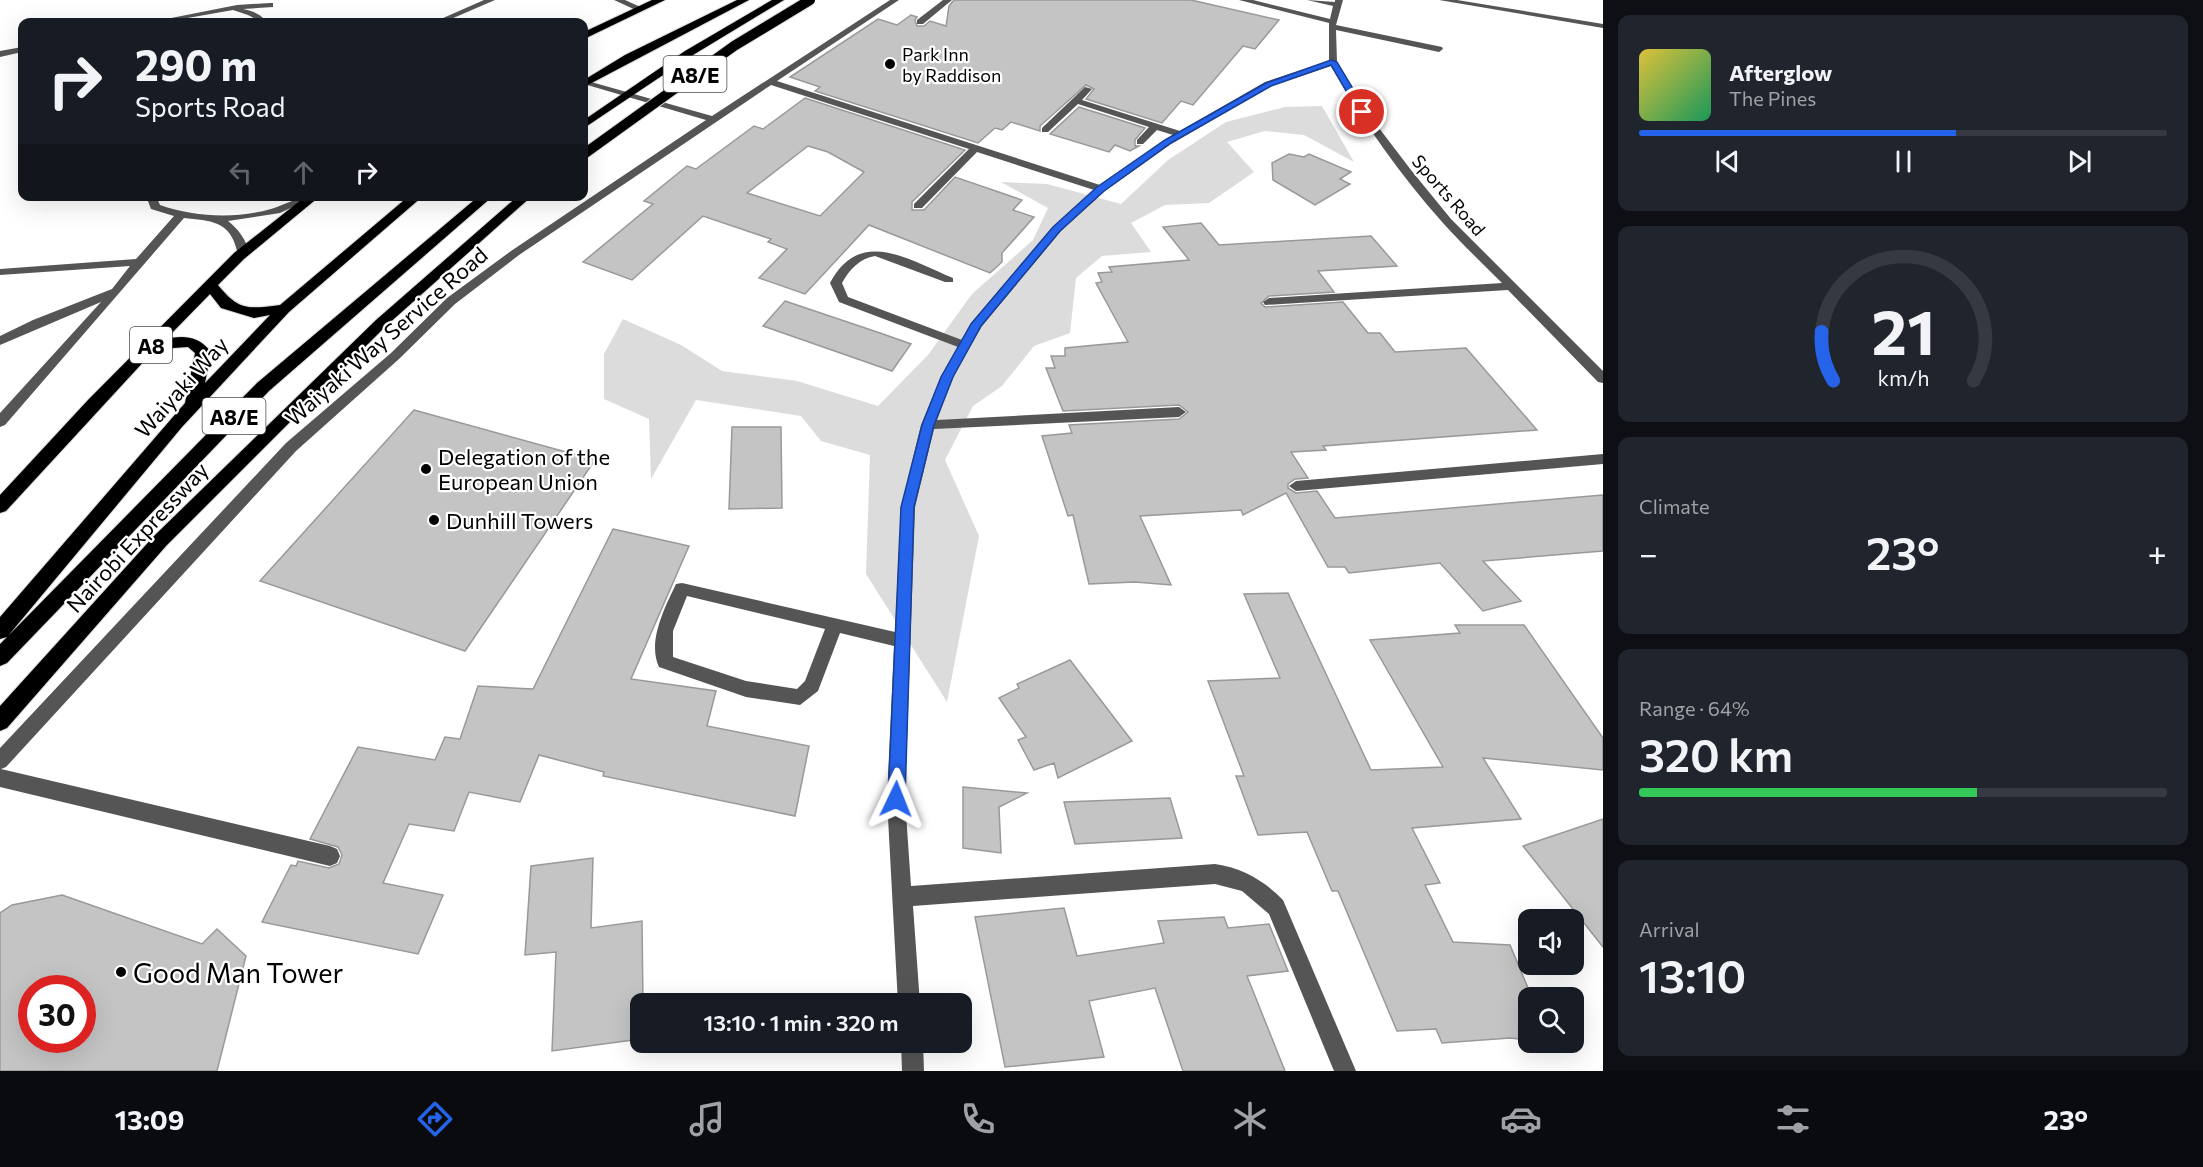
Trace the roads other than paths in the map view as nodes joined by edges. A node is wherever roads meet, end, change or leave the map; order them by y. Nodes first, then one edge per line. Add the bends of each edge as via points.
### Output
1 (252, 0) edge
2 (490, 0) edge
3 (618, 0) edge
4 (660, 0) edge
5 (744, 0) edge
6 (779, 0) edge
7 (810, 0) edge
8 (895, 0) edge
9 (948, 0) edge
10 (1244, 0) edge
11 (1311, 0) edge
12 (1443, 0) edge
13 (271, 2) edge
14 (1338, 3) edge
15 (226, 8) junction
16 (641, 9) junction
17 (175, 18) edge
18 (259, 18) edge
19 (262, 18) edge
20 (447, 18) edge
21 (920, 22) dead end
22 (1333, 24) junction
23 (1603, 26) edge
24 (588, 34) edge
25 (1439, 49) dead end
26 (18, 51) edge
27 (0, 54) edge
28 (1334, 62) junction
29 (588, 79) edge
30 (588, 82) edge
31 (770, 82) junction
32 (1088, 89) dead end
33 (629, 94) junction
34 (656, 101) junction
35 (1076, 101) junction
36 (713, 119) junction
37 (588, 122) edge
38 (1155, 126) junction
39 (1045, 130) dead end
40 (1180, 134) junction
41 (1140, 142) dead end
42 (975, 148) junction
43 (588, 150) edge
44 (1101, 189) junction
45 (153, 201) edge
46 (300, 201) edge
47 (306, 201) edge
48 (411, 201) edge
49 (481, 201) edge
50 (520, 201) edge
51 (918, 206) dead end
52 (182, 214) junction
53 (215, 217) junction
54 (239, 256) junction
55 (139, 262) junction
56 (0, 272) edge
57 (949, 280) dead end
58 (210, 285) junction
59 (1510, 285) junction
60 (117, 291) junction
61 (1269, 302) dead end
62 (284, 309) junction
63 (0, 341) edge
64 (964, 345) junction
65 (135, 362) junction
66 (1603, 379) edge
67 (193, 405) junction
68 (1179, 411) dead end
69 (0, 422) edge
70 (928, 425) junction
71 (1603, 459) edge
72 (1296, 486) dead end
73 (0, 506) edge
74 (835, 625) junction
75 (0, 631) edge
76 (902, 641) junction
77 (0, 657) edge
78 (0, 721) edge
79 (0, 761) edge
80 (0, 778) edge
81 (330, 856) dead end
82 (902, 897) junction
83 (908, 993) edge
84 (912, 1053) edge
85 (913, 1071) edge
86 (1345, 1071) edge

1 - 15 street
2 - 20 street
3 - 16 street
4 - 16 highway
5 - 29 highway
6 - 33 highway, A8/E
7 - 34 highway, A8/E, bridge
8 - 31 street, Waiyaki Way Service Road
9 - 21 street
10 - 22 street
11 - 14 street
12 - 23 street
13 - 15 street
13 - 19 street
14 - 22 street, Sports Road
15 - 17 street
15 - 18 street
16 - 24 highway
22 - 25 street
22 - 28 street, Sports Road
26 - 27 street
28 - 40 street via 1269,84
28 - 59 street, Sports Road via 1362,112 1407,172 1447,221
30 - 33 street
31 - 36 street, Waiyaki Way Service Road
31 - 42 street
32 - 35 street
33 - 34 street
33 - 37 highway, A8/E
34 - 36 street
34 - 43 highway, A8/E, bridge
35 - 38 street
35 - 39 street
36 - 79 street, Waiyaki Way Service Road via 451,301 291,447
38 - 40 street
38 - 41 street
40 - 44 street
42 - 44 street
42 - 51 street
44 - 64 street via 1056,229
45 - 52 street via 155,207
46 - 53 street via 275,211
47 - 54 highway, A8
48 - 62 highway, Waiyaki Way
49 - 77 highway, Nairobi Expressway / A8/E via 264,387
50 - 78 highway, Nairobi Expressway / A8/E via 381,323 160,541
52 - 53 street
52 - 55 street
53 - 54 street via 236,233 243,251
54 - 58 highway, A8
55 - 56 street
55 - 60 street
57 - 64 street via 874,253 861,256 836,283 843,299
58 - 62 highway via 226,305 254,313
58 - 65 highway, A8
59 - 61 street
59 - 66 street, Sports Road
60 - 63 street
60 - 69 street
62 - 67 highway, Waiyaki Way
64 - 70 street
65 - 67 highway via 170,343 191,342 203,352
65 - 73 highway, A8
67 - 75 highway, Waiyaki Way
68 - 70 street
70 - 76 street via 908,507
71 - 72 street
74 - 74 street via 812,686 800,697 746,689 665,662 665,631 681,590
74 - 76 street
76 - 82 street via 896,799
80 - 81 street
82 - 83 street
82 - 86 street via 1215,874 1237,877 1261,891 1276,907
84 - 85 street

